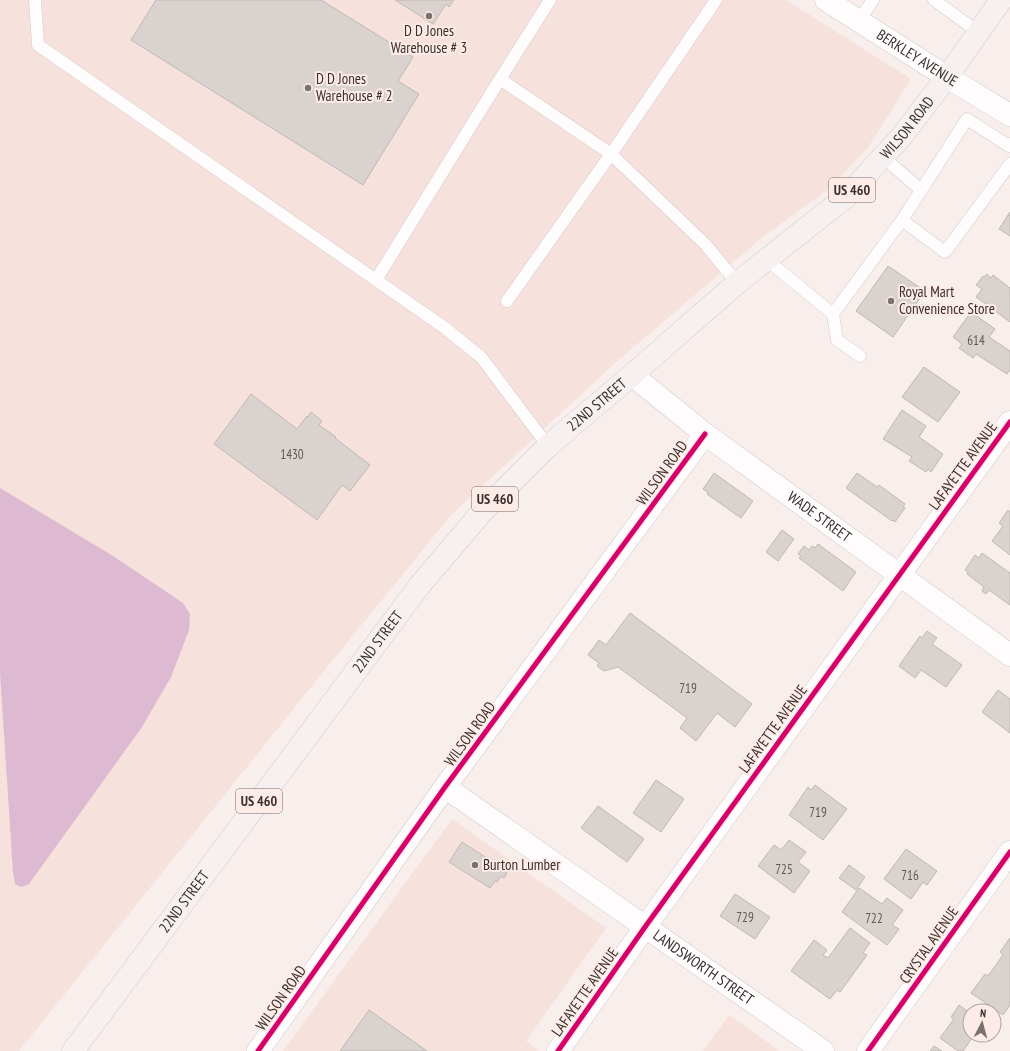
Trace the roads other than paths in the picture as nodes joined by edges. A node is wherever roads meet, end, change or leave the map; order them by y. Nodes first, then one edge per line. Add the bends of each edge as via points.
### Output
1 (35, 0) edge
2 (550, 0) edge
3 (716, 0) edge
4 (826, 0) edge
5 (873, 0) edge
6 (934, 0) edge
7 (1001, 0) edge
8 (859, 21) junction
9 (978, 32) junction
10 (947, 77) junction
11 (500, 79) junction
12 (1010, 115) edge
13 (1010, 146) edge
14 (611, 154) junction
15 (883, 157) junction
16 (1010, 164) edge
17 (921, 190) junction
18 (902, 220) junction
19 (767, 260) junction
20 (376, 280) junction
21 (737, 283) junction
22 (506, 301) dead end
23 (833, 314) junction
24 (860, 356) dead end
25 (632, 375) junction
26 (1010, 422) edge
27 (705, 434) junction
28 (548, 446) junction
29 (899, 574) junction
30 (1010, 655) edge
31 (446, 787) junction
32 (1010, 852) edge
33 (646, 927) junction
34 (74, 1050) edge
35 (258, 1051) edge
36 (558, 1051) edge
37 (823, 1051) edge
38 (868, 1051) edge

1 - 20 lane via 38,45
2 - 11 lane
3 - 14 lane
4 - 8 street, BERKLEY AVENUE
5 - 8 lane
6 - 9 lane
7 - 9 main road, WILSON ROAD / US 460
8 - 10 street, BERKLEY AVENUE
9 - 10 main road, WILSON ROAD / US 460
10 - 12 street, BERKLEY AVENUE
10 - 15 main road, WILSON ROAD / US 460
11 - 14 lane
11 - 20 lane
13 - 17 lane via 967,119
14 - 21 lane via 706,245
14 - 22 lane
15 - 17 lane
15 - 19 main road, WILSON ROAD / US 460 via 847,196
16 - 18 lane via 945,252
17 - 18 lane
18 - 23 lane
19 - 21 main road, WILSON ROAD / US 460
19 - 23 lane
20 - 28 lane via 445,328 481,357
21 - 25 main road, 22ND STREET / US 460
23 - 24 lane via 837,340
25 - 27 street, WADE STREET
25 - 28 main road, 22ND STREET / US 460
26 - 29 street, LAFAYETTE AVENUE
27 - 29 street, WADE STREET
27 - 31 street, WILSON ROAD
28 - 34 main road, 22ND STREET / US 460 via 482,512 420,585
29 - 30 street, WADE STREET
29 - 33 street, LAFAYETTE AVENUE
31 - 33 street, LANDSWORTH STREET
31 - 35 street, WILSON ROAD
32 - 38 street, CRYSTAL AVENUE
33 - 36 street, LAFAYETTE AVENUE
33 - 37 street, LANDSWORTH STREET

